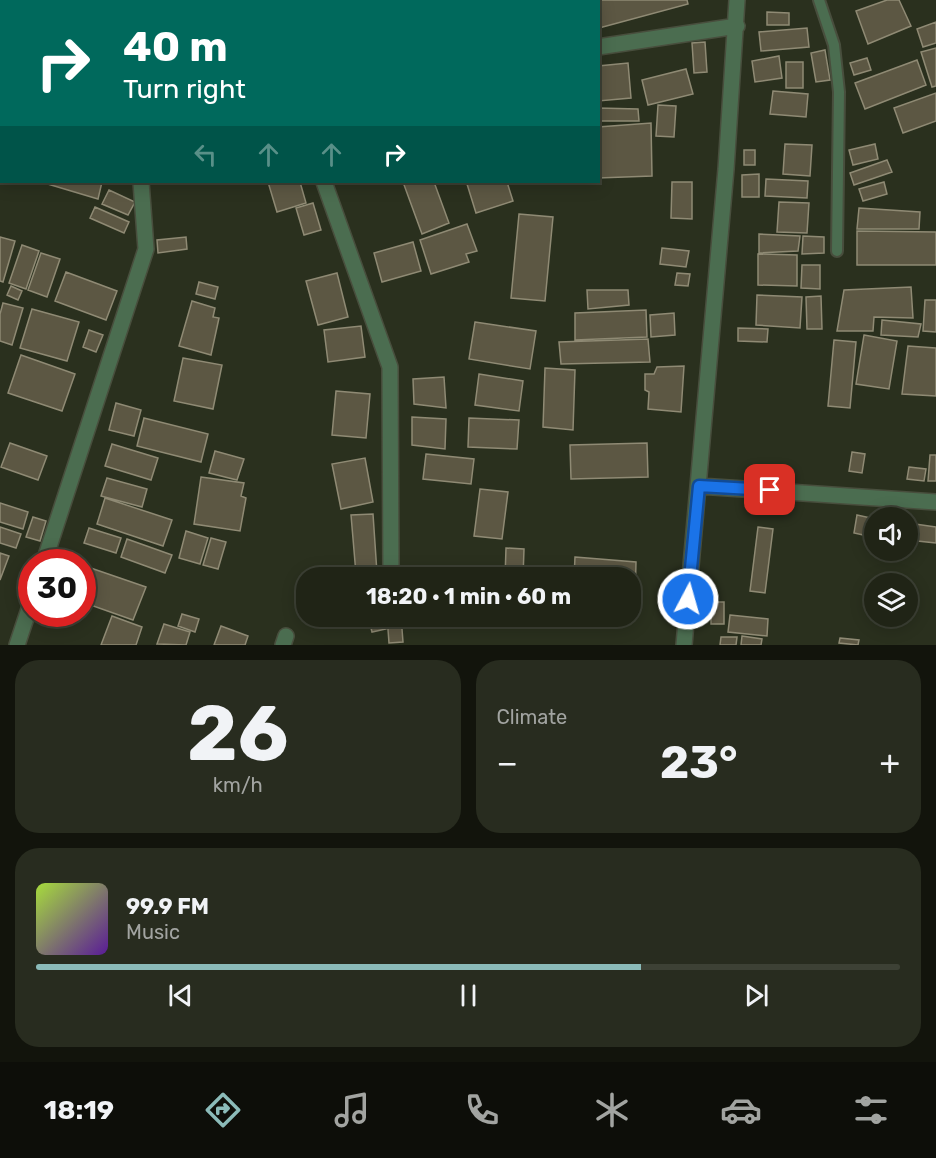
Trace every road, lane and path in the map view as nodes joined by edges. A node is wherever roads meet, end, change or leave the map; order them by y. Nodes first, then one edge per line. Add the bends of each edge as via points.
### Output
1 (737, 0) edge
2 (819, 0) edge
3 (737, 26) junction
4 (600, 47) edge
5 (141, 183) edge
6 (324, 183) edge
7 (837, 251) dead end
8 (699, 486) junction
9 (936, 502) edge
10 (48, 549) edge
11 (391, 567) edge
12 (23, 627) edge
13 (17, 645) edge
14 (684, 645) edge

1 - 3 street
2 - 7 lane via 834,45 839,92
3 - 4 street
3 - 8 street
5 - 10 street via 146,249
6 - 11 street via 390,367
8 - 9 street
8 - 14 street
12 - 13 street

